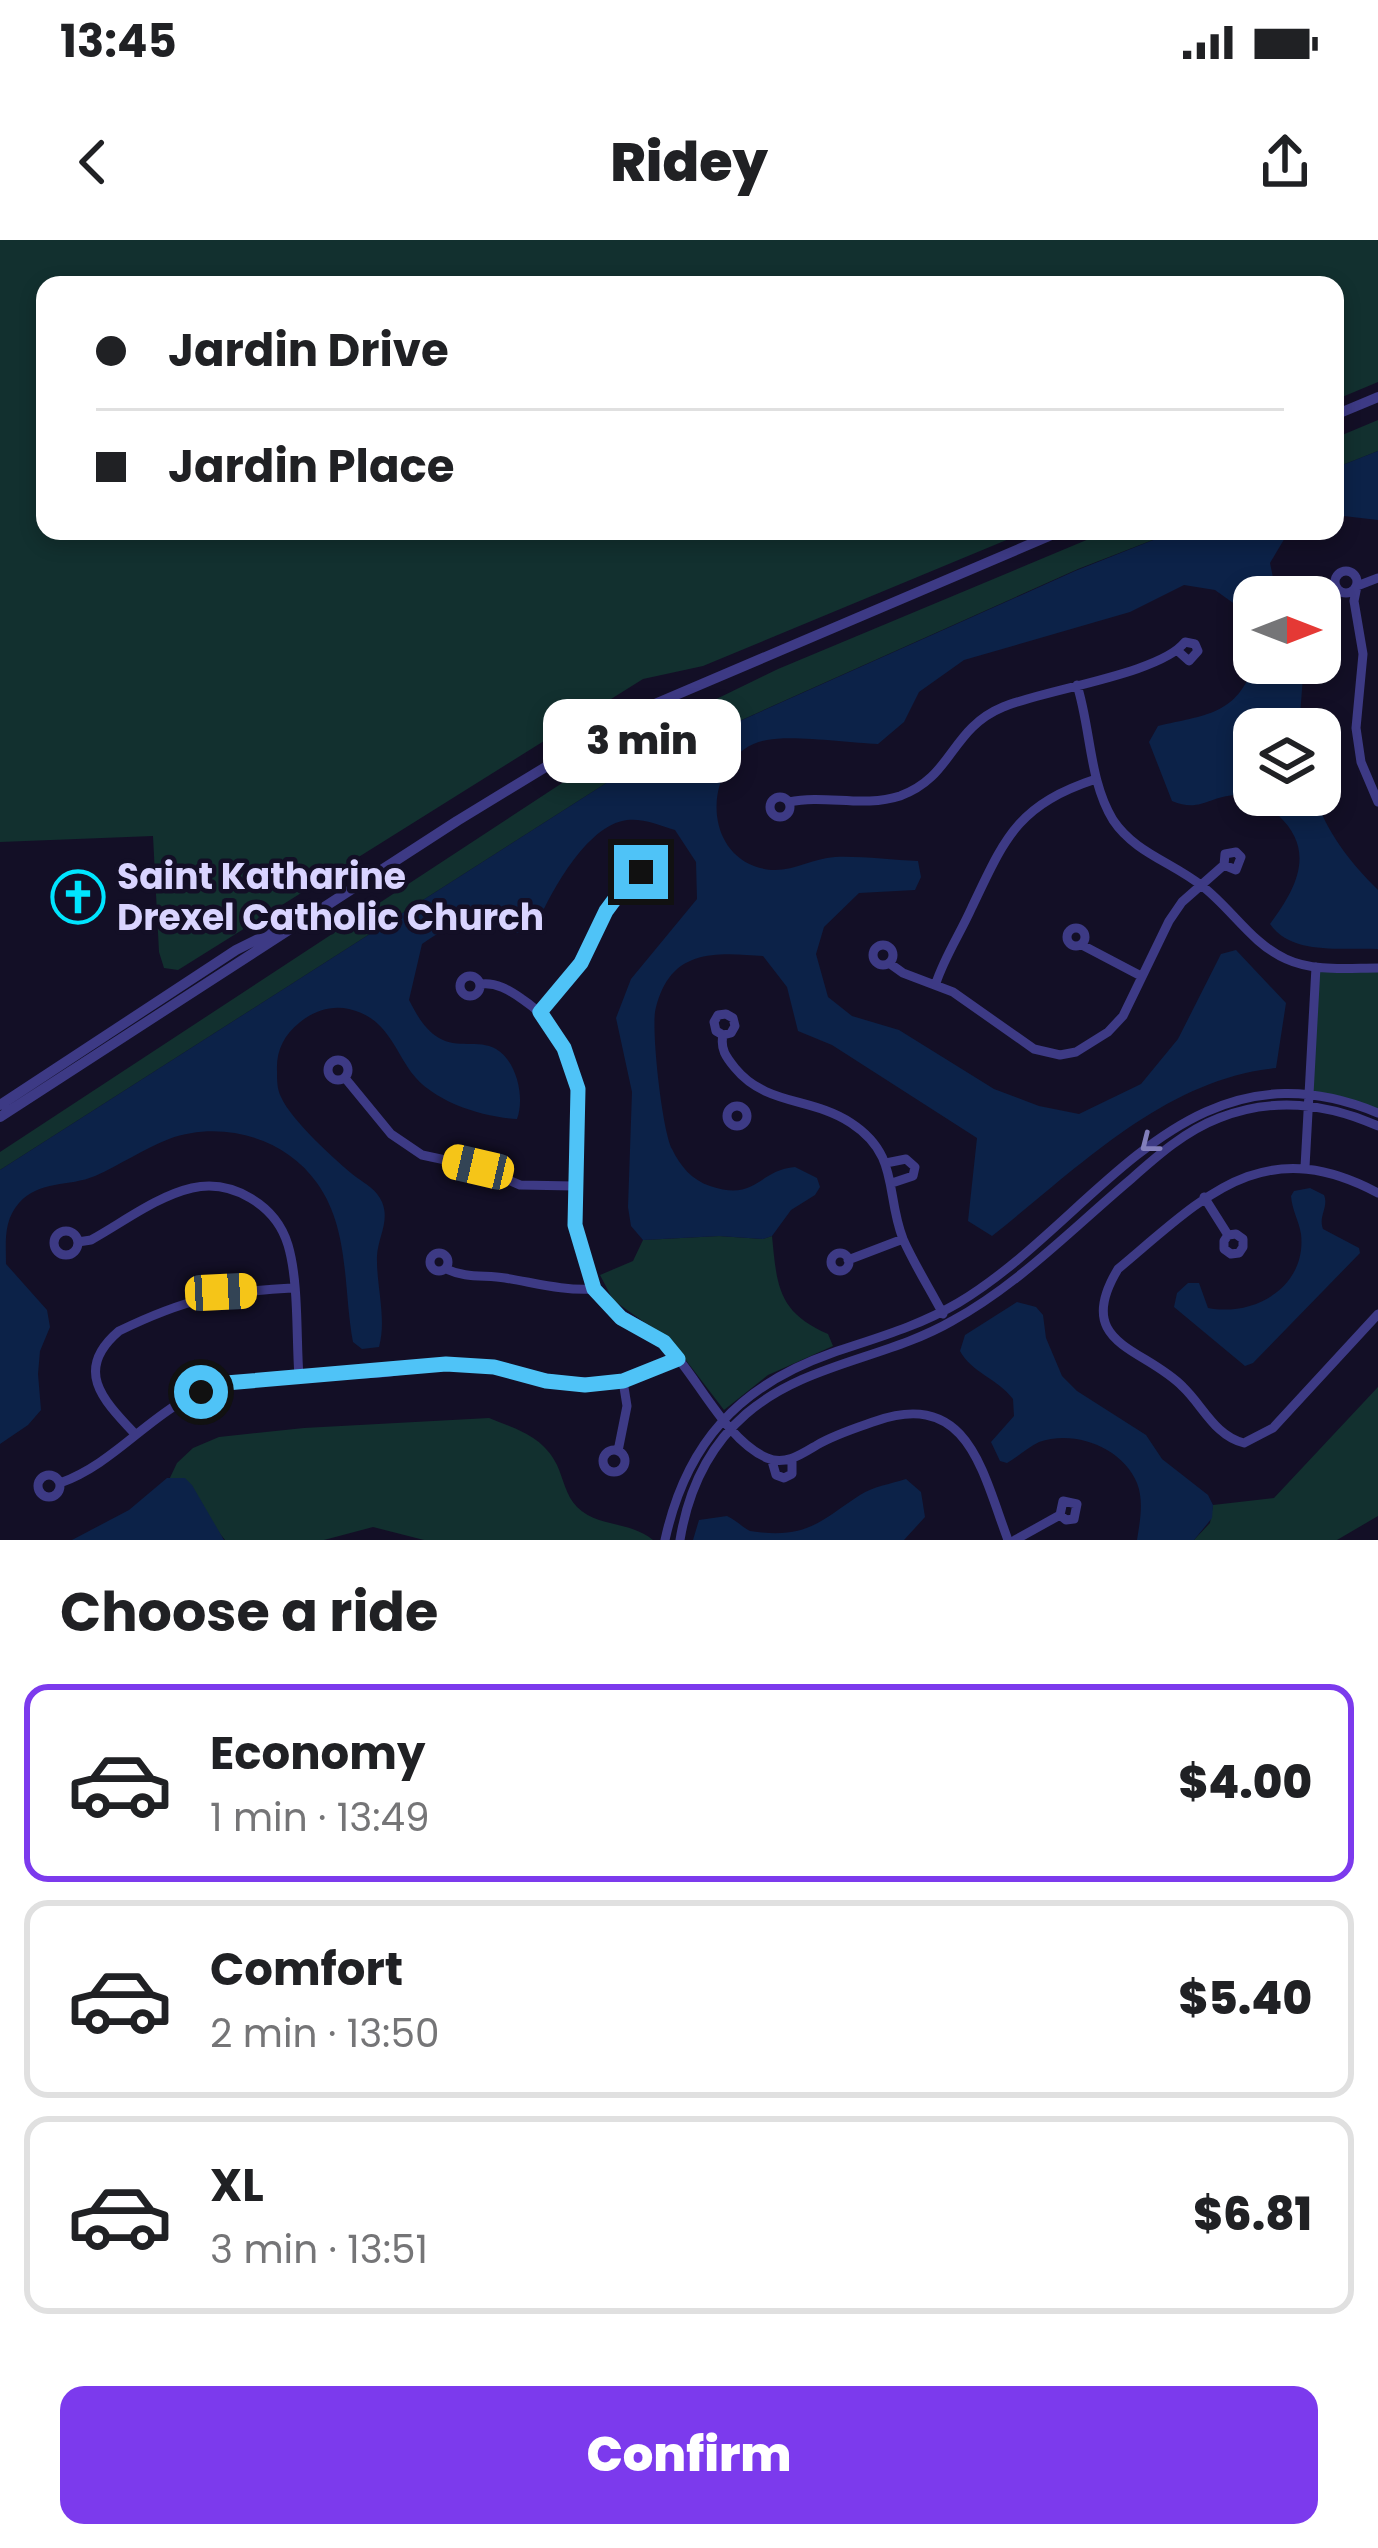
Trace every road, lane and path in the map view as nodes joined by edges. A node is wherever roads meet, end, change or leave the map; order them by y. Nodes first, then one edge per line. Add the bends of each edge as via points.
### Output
1 (1378, 398) edge
2 (1344, 412) edge
3 (1039, 540) edge
4 (1378, 578) edge
5 (1179, 652) dead end
6 (1077, 686) junction
7 (1096, 779) junction
8 (789, 802) dead end
9 (1378, 802) edge
10 (1224, 865) dead end
11 (626, 884) dead end
12 (1202, 885) junction
13 (1082, 945) dead end
14 (889, 963) dead end
15 (1316, 968) junction
16 (1378, 968) edge
17 (1141, 976) junction
18 (935, 983) junction
19 (481, 984) dead end
20 (540, 1012) junction
21 (141, 1019) junction
22 (723, 1035) dead end
23 (345, 1078) dead end
24 (755, 1089) junction
25 (1309, 1101) junction
26 (0, 1105) edge
27 (743, 1108) dead end
28 (1378, 1112) edge
29 (0, 1117) edge
30 (1378, 1126) edge
31 (886, 1163) junction
32 (1305, 1167) junction
33 (892, 1183) junction
34 (574, 1186) junction
35 (1378, 1193) edge
36 (1204, 1197) junction
37 (1228, 1235) dead end
38 (903, 1239) junction
39 (78, 1242) dead end
40 (848, 1260) dead end
41 (446, 1269) dead end
42 (292, 1288) junction
43 (594, 1289) junction
44 (942, 1311) junction
45 (1378, 1314) edge
46 (948, 1324) junction
47 (678, 1359) junction
48 (299, 1377) junction
49 (623, 1381) junction
50 (729, 1423) junction
51 (135, 1434) junction
52 (618, 1451) dead end
53 (792, 1459) junction
54 (772, 1461) junction
55 (60, 1483) dead end
56 (1060, 1515) dead end
57 (665, 1540) edge
58 (680, 1540) edge
59 (1012, 1540) edge

1 - 2 street
3 - 21 street via 636,712
4 - 9 street via 1357,586 1354,601 1363,654 1356,728
5 - 6 street
6 - 7 street
6 - 8 street via 981,718 914,790 871,802
7 - 12 street via 1125,835
7 - 18 street via 1064,790 1012,830
10 - 12 street
11 - 20 street via 581,963
12 - 15 street via 1265,947
12 - 17 street via 1169,921
13 - 17 street
14 - 18 street
15 - 16 street
15 - 25 street
17 - 18 street via 1108,1032 1060,1055 1034,1049
19 - 20 street via 498,985
20 - 34 street via 578,1089
21 - 26 street
21 - 29 street
22 - 24 street via 725,1057
23 - 34 street via 392,1134 422,1155 520,1185
24 - 27 street
24 - 31 street via 850,1122
25 - 28 street
25 - 30 street
25 - 32 street
25 -> 44 street via 1289,1093 1248,1098 1169,1129 993,1280
25 - 46 street via 1251,1108 1179,1139
31 - 33 street
31 - 33 street via 906,1159 915,1167 913,1176
32 - 35 street
32 - 36 street via 1260,1173
33 - 38 street
34 - 43 street via 575,1225
36 - 37 street
36 - 45 street via 1118,1269 1105,1318 1122,1349 1179,1382 1221,1432 1244,1443 1273,1428
38 - 40 street
38 - 44 street
39 - 42 street via 174,1194 219,1186 246,1194 278,1223
41 - 43 street
42 - 48 street
42 - 51 street via 190,1300 109,1339 96,1364 99,1393
43 - 47 street
44 - 46 street
44 - 50 street via 773,1379
46 - 50 street via 795,1382
47 - 49 street
47 - 50 street
48 - 49 street via 446,1364 585,1385
48 - 51 street via 226,1383 174,1404
49 - 52 street
50 - 54 street
50 - 57 street via 687,1467
50 - 58 street via 690,1495
51 - 55 street via 98,1466
53 - 54 street
53 - 54 street via 784,1478
53 - 59 street via 887,1417 912,1411 944,1418 968,1443
56 - 59 street

